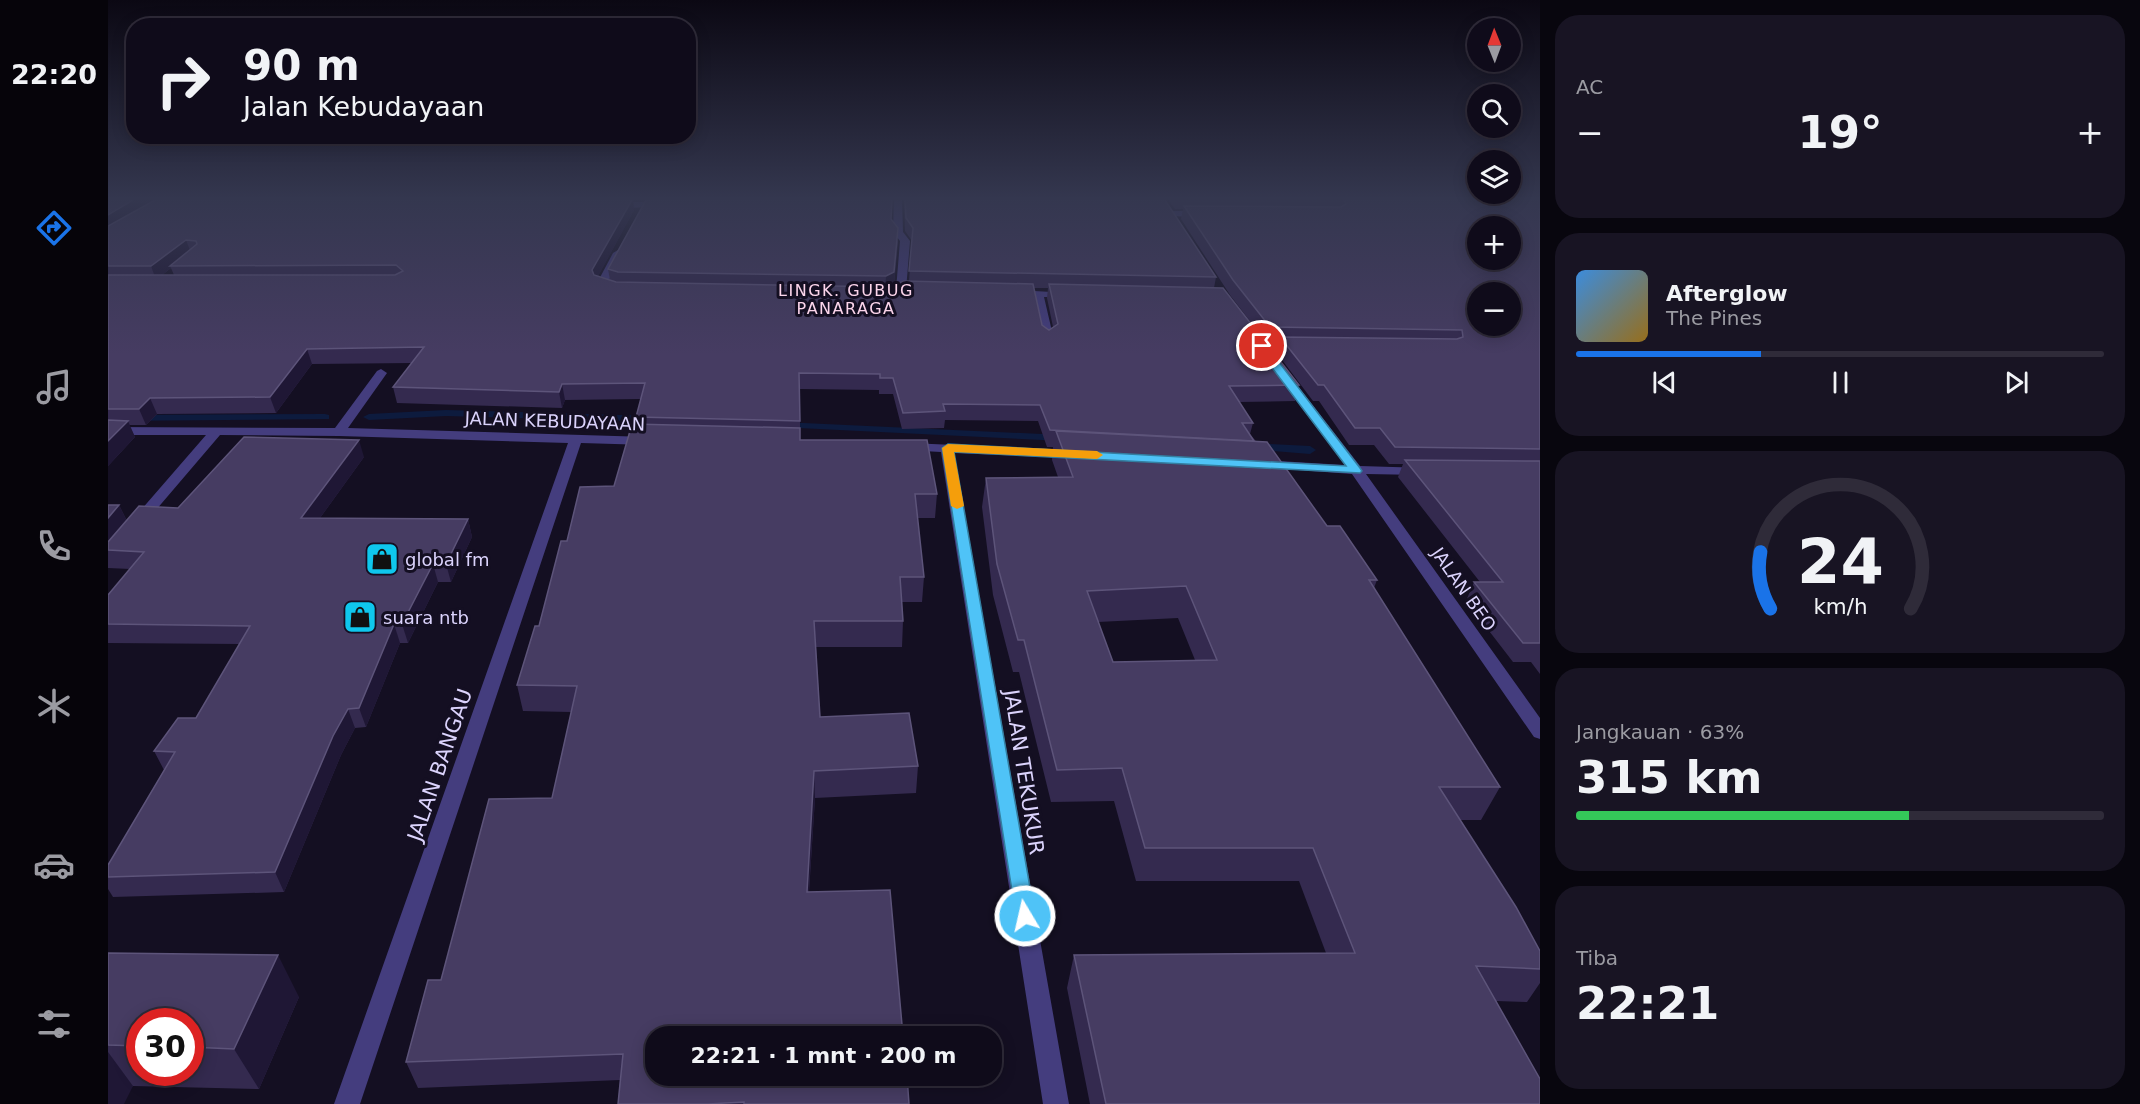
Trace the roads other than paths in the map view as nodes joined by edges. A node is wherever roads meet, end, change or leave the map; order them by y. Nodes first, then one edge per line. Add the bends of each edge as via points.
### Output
1 (619, 252) edge
2 (905, 252) edge
3 (618, 291) edge
4 (1003, 293) edge
5 (1038, 294) junction
6 (1072, 295) edge
7 (888, 296) edge
8 (1048, 340) edge
9 (1309, 347) edge
10 (381, 373) dead end
11 (108, 431) edge
12 (216, 432) junction
13 (339, 432) junction
14 (575, 440) junction
15 (656, 442) edge
16 (901, 447) edge
17 (948, 448) junction
18 (1085, 454) edge
19 (1249, 463) edge
20 (1356, 471) junction
21 (1436, 471) edge
22 (131, 531) edge
23 (1540, 732) edge
24 (347, 1104) edge
25 (1056, 1104) edge

1 - 3 street via 601,285
2 - 7 street via 906,290
4 - 5 street
5 - 6 street
5 - 8 street
9 - 20 street, JALAN BEO via 1265,352
10 - 13 street
11 - 12 street, JALAN KEBUDAYAAN
12 - 13 street, JALAN KEBUDAYAAN
12 - 22 street
13 - 14 street, JALAN KEBUDAYAAN
14 - 15 street, JALAN KEBUDAYAAN
14 - 24 street, JALAN BANGAU
16 - 17 street
17 - 18 street
17 - 25 street, JALAN TEKUKUR
19 - 20 street
20 - 21 street
20 - 23 street, JALAN BEO

